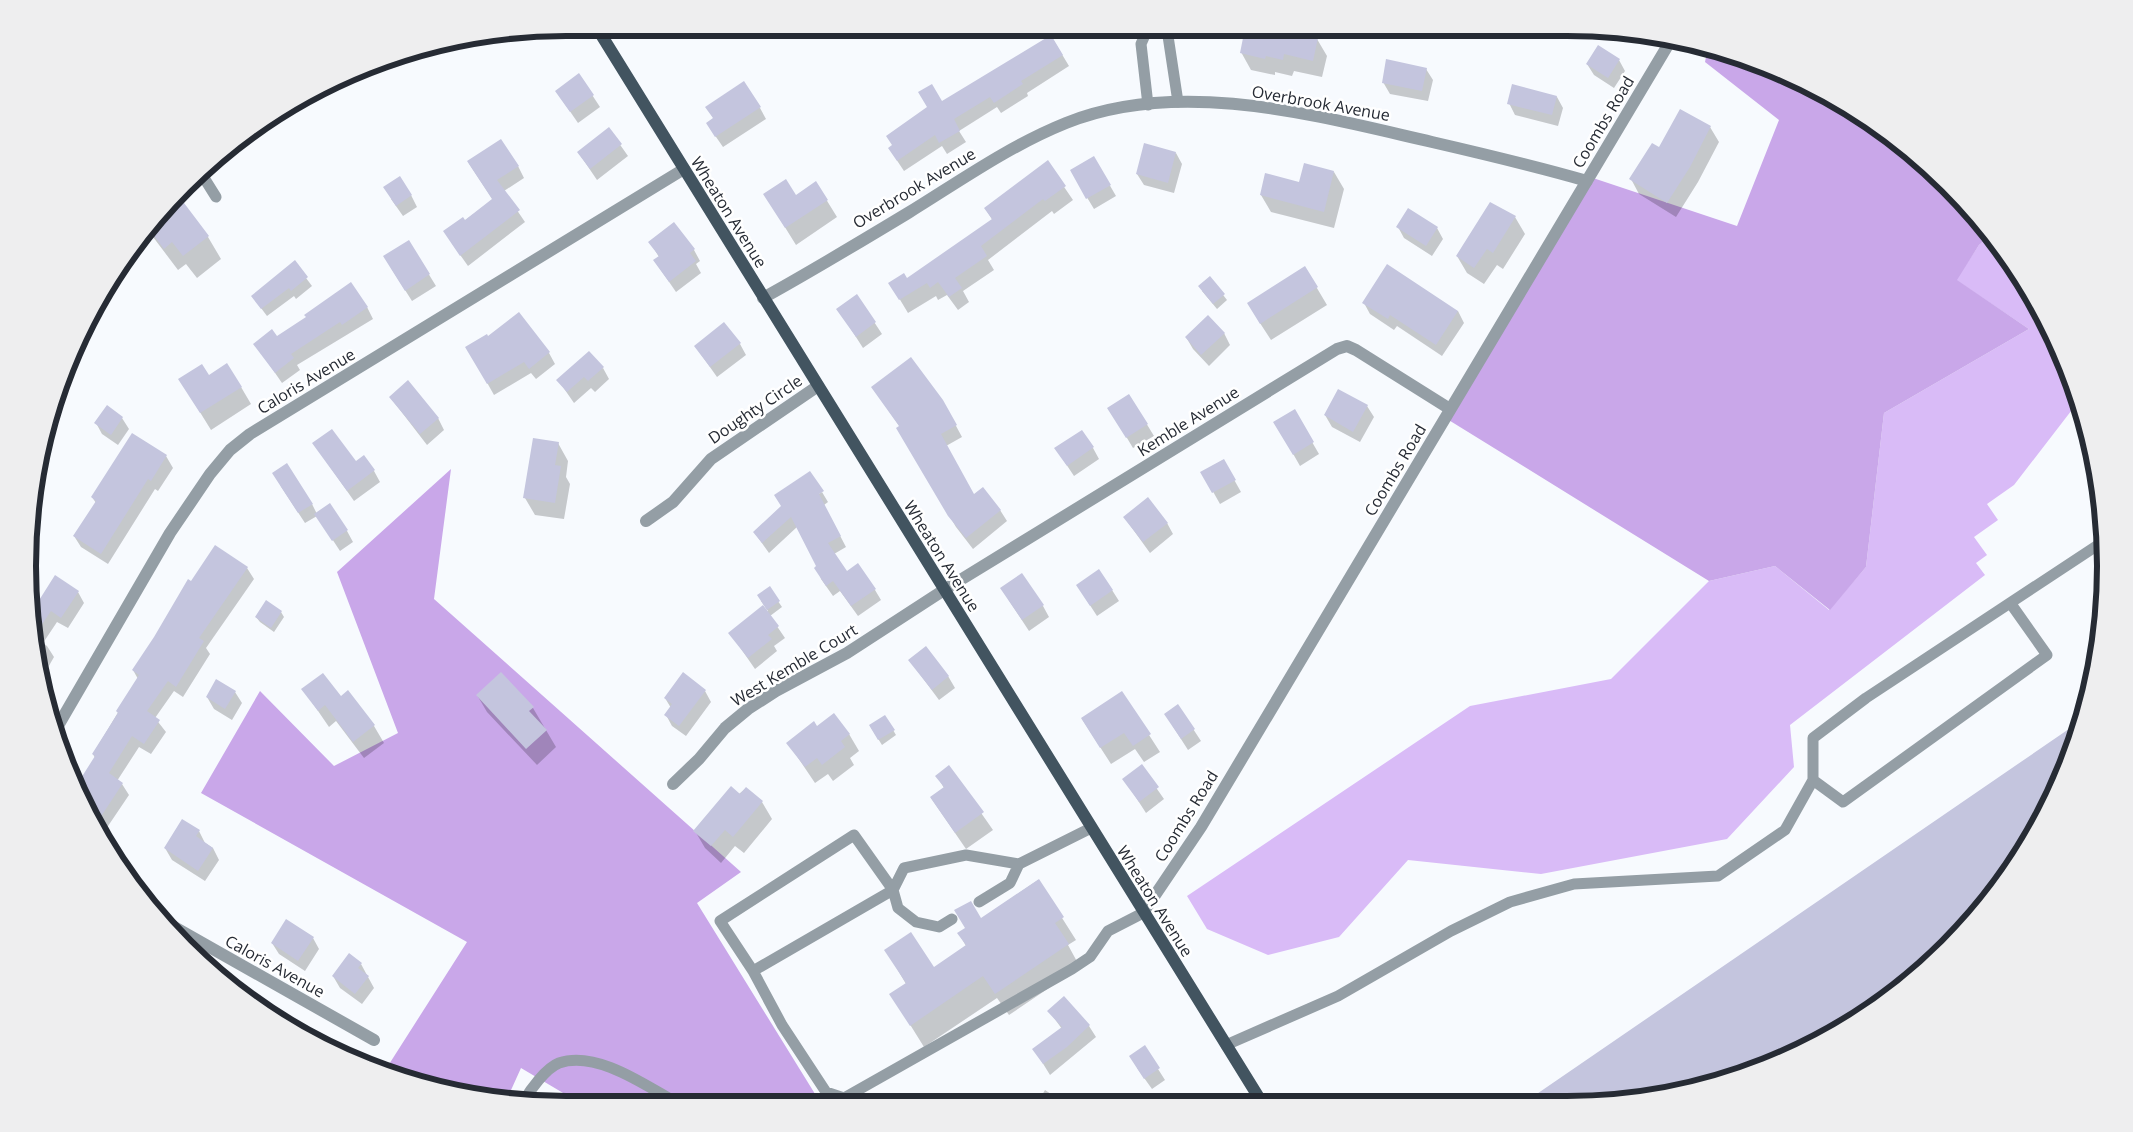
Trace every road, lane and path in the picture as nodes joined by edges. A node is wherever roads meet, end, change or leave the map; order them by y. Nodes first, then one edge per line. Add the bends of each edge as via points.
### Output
1 (602, 36) edge
2 (1144, 36) edge
3 (1168, 36) edge
4 (1667, 46) edge
5 (1178, 102) junction
6 (1148, 105) junction
7 (684, 170) junction
8 (205, 179) edge
9 (1587, 181) junction
10 (216, 197) dead end
11 (763, 298) junction
12 (818, 386) junction
13 (1450, 409) junction
14 (646, 521) dead end
15 (2096, 546) edge
16 (944, 590) junction
17 (2011, 604) junction
18 (60, 721) edge
19 (1813, 780) junction
20 (673, 784) dead end
21 (1091, 828) junction
22 (1019, 864) junction
23 (894, 890) junction
24 (979, 902) dead end
25 (1143, 913) junction
26 (952, 919) dead end
27 (183, 932) edge
28 (753, 971) junction
29 (374, 1040) dead end
30 (1226, 1046) junction
31 (528, 1095) edge
32 (664, 1096) edge
33 (838, 1096) edge
34 (848, 1096) edge
35 (1258, 1096) edge

1 - 7 main road, Wheaton Avenue
2 - 6 lane via 1141,44
3 - 5 lane
4 - 9 street, Coombs Road
5 - 6 street, Overbrook Avenue
5 - 9 street, Overbrook Avenue via 1271,108 1487,154
6 - 11 street, Overbrook Avenue via 1096,113 1067,122 1022,143
7 - 11 main road, Wheaton Avenue
7 - 18 street, Caloris Avenue via 250,434 230,450 170,533
8 - 10 lane
9 - 13 street, Coombs Road
11 - 12 main road, Wheaton Avenue
12 - 14 street, Doughty Circle via 711,459 673,502
12 - 16 main road, Wheaton Avenue
13 - 16 street, Kemble Avenue via 1356,350 1347,346 1337,349
13 - 25 street, Coombs Road via 1201,826
15 - 17 lane
16 - 20 street, West Kemble Court via 847,653 748,709 725,728
16 - 21 main road, Wheaton Avenue
17 - 19 lane via 1866,698 1813,738
17 - 19 lane via 2047,655 1843,802
19 - 30 lane via 1785,830 1718,876 1574,884 1510,902 1451,931 1338,996
21 - 22 lane
21 - 25 main road, Wheaton Avenue
22 - 23 lane via 966,855 940,859 904,868
22 - 24 lane via 1010,883
23 - 26 lane via 898,908 916,922 939,928
23 - 28 lane
23 - 28 lane via 854,836 720,921
25 - 30 main road, Wheaton Avenue
25 - 34 lane via 1108,931 1090,957 1072,969
27 - 29 street, Caloris Avenue
28 - 33 lane via 782,1025 821,1085 826,1092
30 - 35 main road, Wheaton Avenue
31 - 32 lane via 558,1063 590,1060 627,1075

